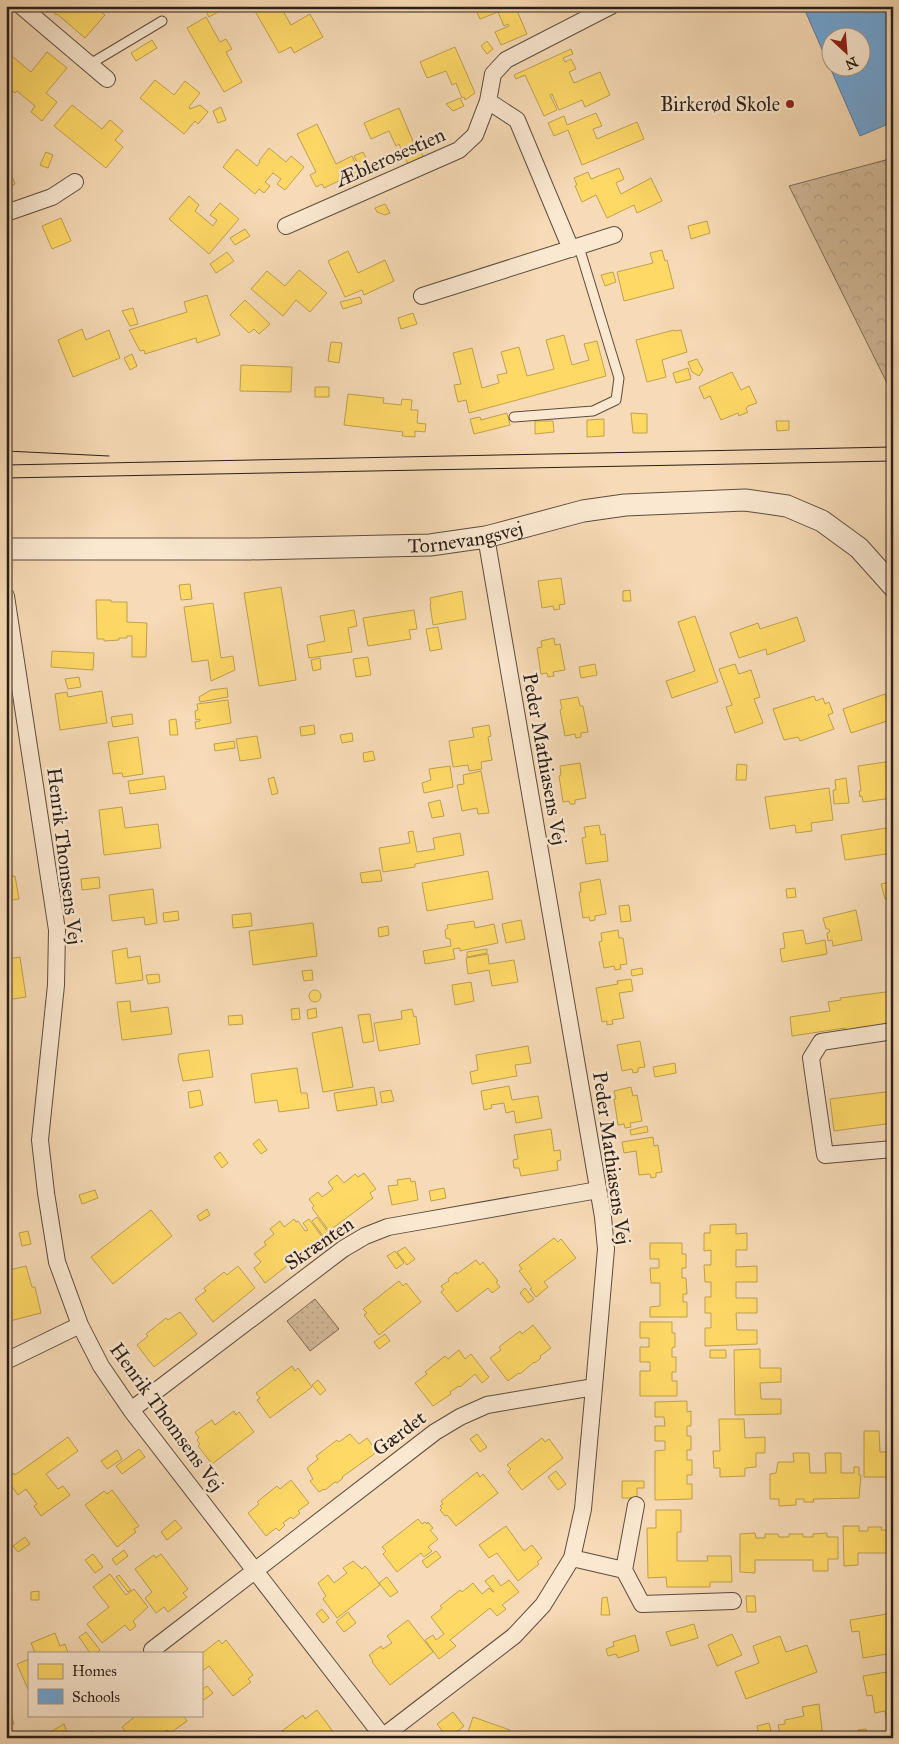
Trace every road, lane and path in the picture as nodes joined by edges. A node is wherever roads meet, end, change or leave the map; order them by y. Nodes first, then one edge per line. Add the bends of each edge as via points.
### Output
1 (21, 6) edge
2 (611, 6) edge
3 (162, 21) dead end
4 (90, 64) junction
5 (107, 79) dead end
6 (488, 102) junction
7 (75, 182) dead end
8 (6, 213) edge
9 (286, 226) dead end
10 (614, 235) dead end
11 (575, 248) junction
12 (422, 296) dead end
13 (514, 417) dead end
14 (486, 537) junction
15 (6, 549) edge
16 (893, 586) edge
17 (6, 596) edge
18 (893, 1031) edge
19 (893, 1149) edge
20 (598, 1190) junction
21 (80, 1325) junction
22 (6, 1361) edge
23 (594, 1387) junction
24 (131, 1410) junction
25 (636, 1505) dead end
26 (572, 1558) junction
27 (254, 1570) junction
28 (624, 1570) junction
29 (732, 1600) dead end
30 (152, 1650) dead end
31 (382, 1737) edge

1 - 4 street
2 - 6 street, Æblerosestien via 506,60 494,74
3 - 4 lane
4 - 5 street
6 - 9 street, Æblerosestien via 475,135 459,150
6 - 11 street via 517,120
7 - 8 street via 52,196
10 - 11 street
11 - 12 street
11 - 13 lane via 619,378 616,400 593,411
14 - 15 street, Tornevangsvej via 430,546
14 - 16 street, Tornevangsvej via 583,511 626,505 745,500 787,506 822,522 859,548
14 - 20 street, Peder Mathiasens Vej
17 - 21 street, Henrik Thomsens Vej via 57,930 56,984 40,1140 43,1173 56,1262
18 - 19 street via 821,1042 811,1058 825,1155
20 - 23 street, Peder Mathiasens Vej via 606,1249
20 - 24 street, Skrænten via 388,1227 365,1236 343,1249
21 - 22 street
21 - 24 street, Henrik Thomsens Vej via 101,1366
23 - 26 street, Peder Mathiasens Vej via 583,1509
23 - 27 street, Gærdet via 486,1405 460,1417 435,1432
24 - 27 street, Henrik Thomsens Vej
25 - 28 street
26 - 28 street
26 - 31 street, Peder Mathiasens Vej via 543,1605 514,1636
27 - 30 street
27 - 31 street, Henrik Thomsens Vej
28 - 29 street via 642,1604

